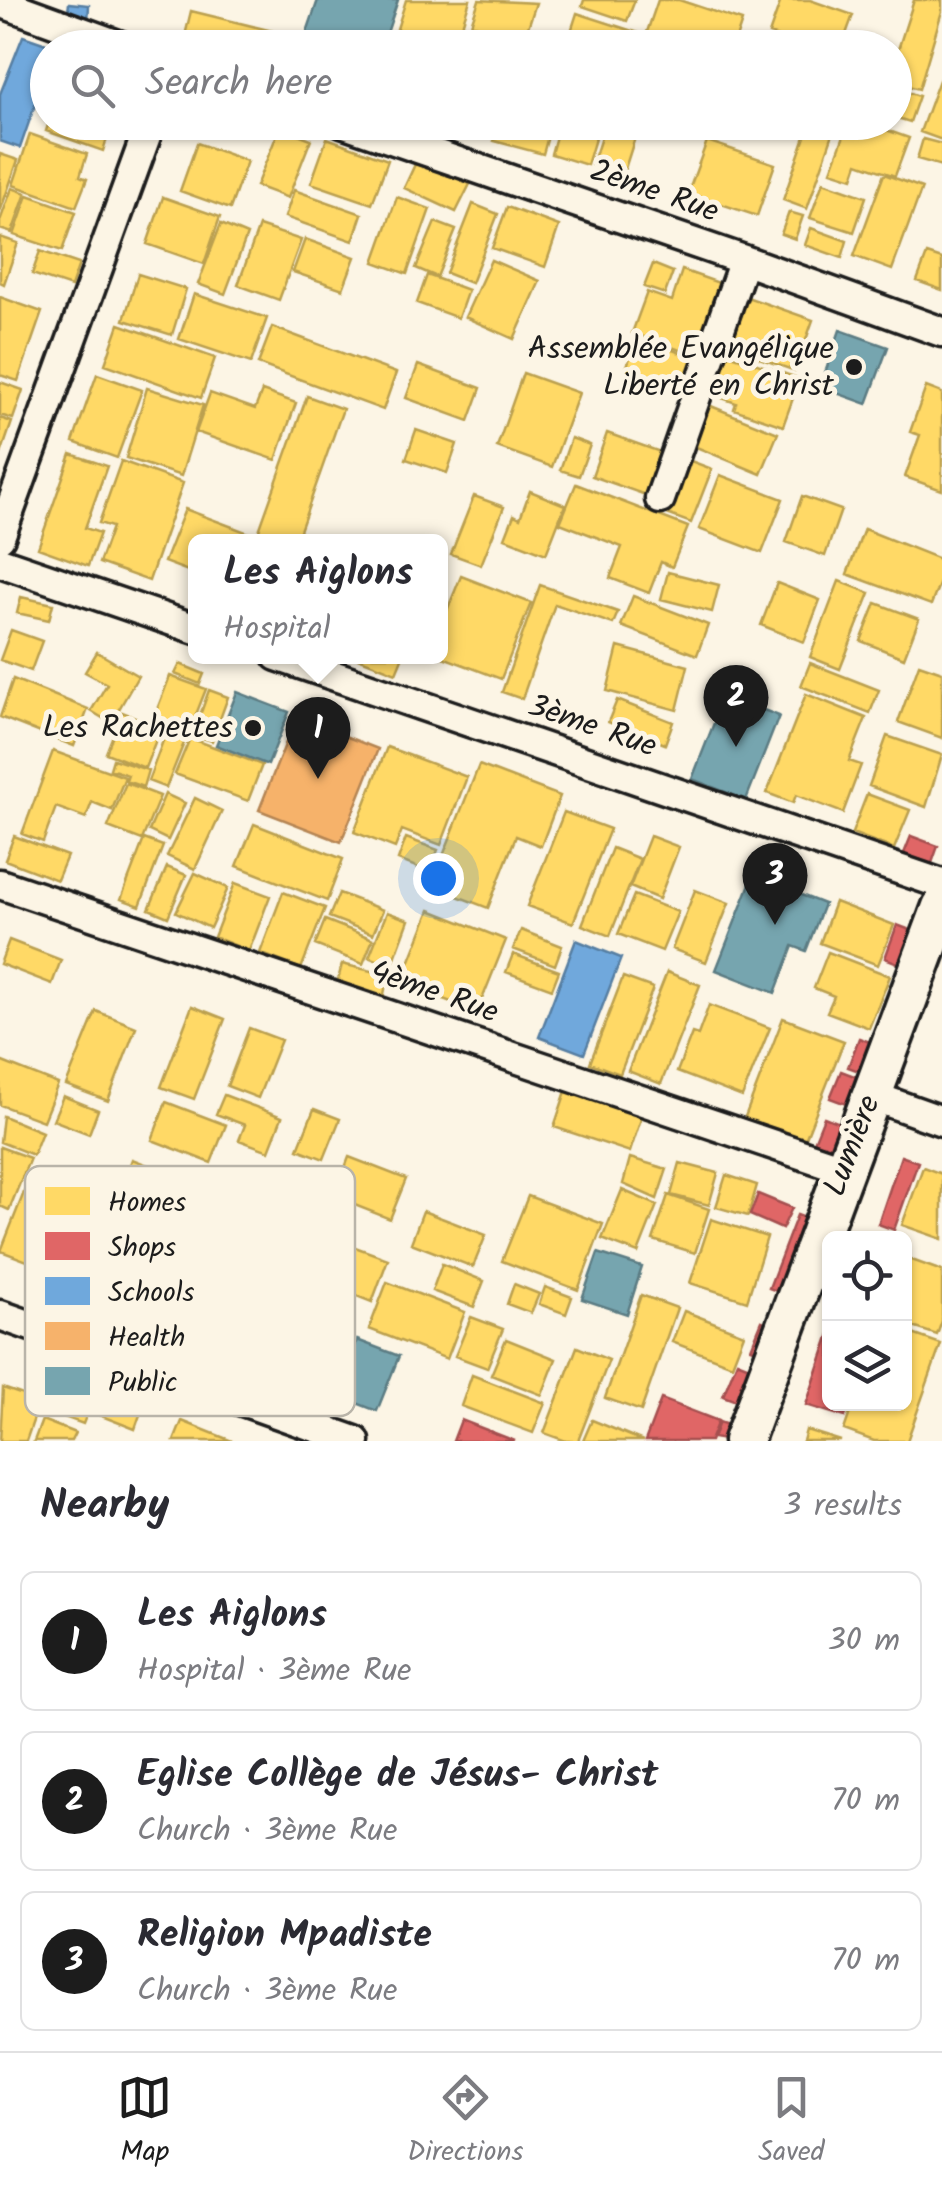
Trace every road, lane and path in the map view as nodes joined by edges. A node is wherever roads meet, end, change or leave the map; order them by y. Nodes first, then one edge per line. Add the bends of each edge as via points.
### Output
1 (0, 2) edge
2 (77, 30) edge
3 (145, 140) edge
4 (394, 140) edge
5 (744, 260) junction
6 (942, 332) edge
7 (660, 499) dead end
8 (0, 537) edge
9 (0, 562) edge
10 (188, 626) edge
11 (300, 664) edge
12 (0, 884) edge
13 (942, 884) edge
14 (942, 907) edge
15 (872, 1096) junction
16 (942, 1122) edge
17 (845, 1169) junction
18 (0, 1315) edge
19 (25, 1324) edge
20 (285, 1416) edge
21 (355, 1441) edge
22 (743, 1441) edge

1 - 2 street
3 - 8 street
4 - 5 street, 2ème Rue
5 - 6 street, 2ème Rue
5 - 7 street
9 - 10 street
11 - 13 street, 3ème Rue
12 - 17 street, 4ème Rue
14 - 15 street, Lumière
15 - 16 street
15 - 17 street, Lumière
17 - 22 street, Lumière
18 - 19 street
20 - 21 street

